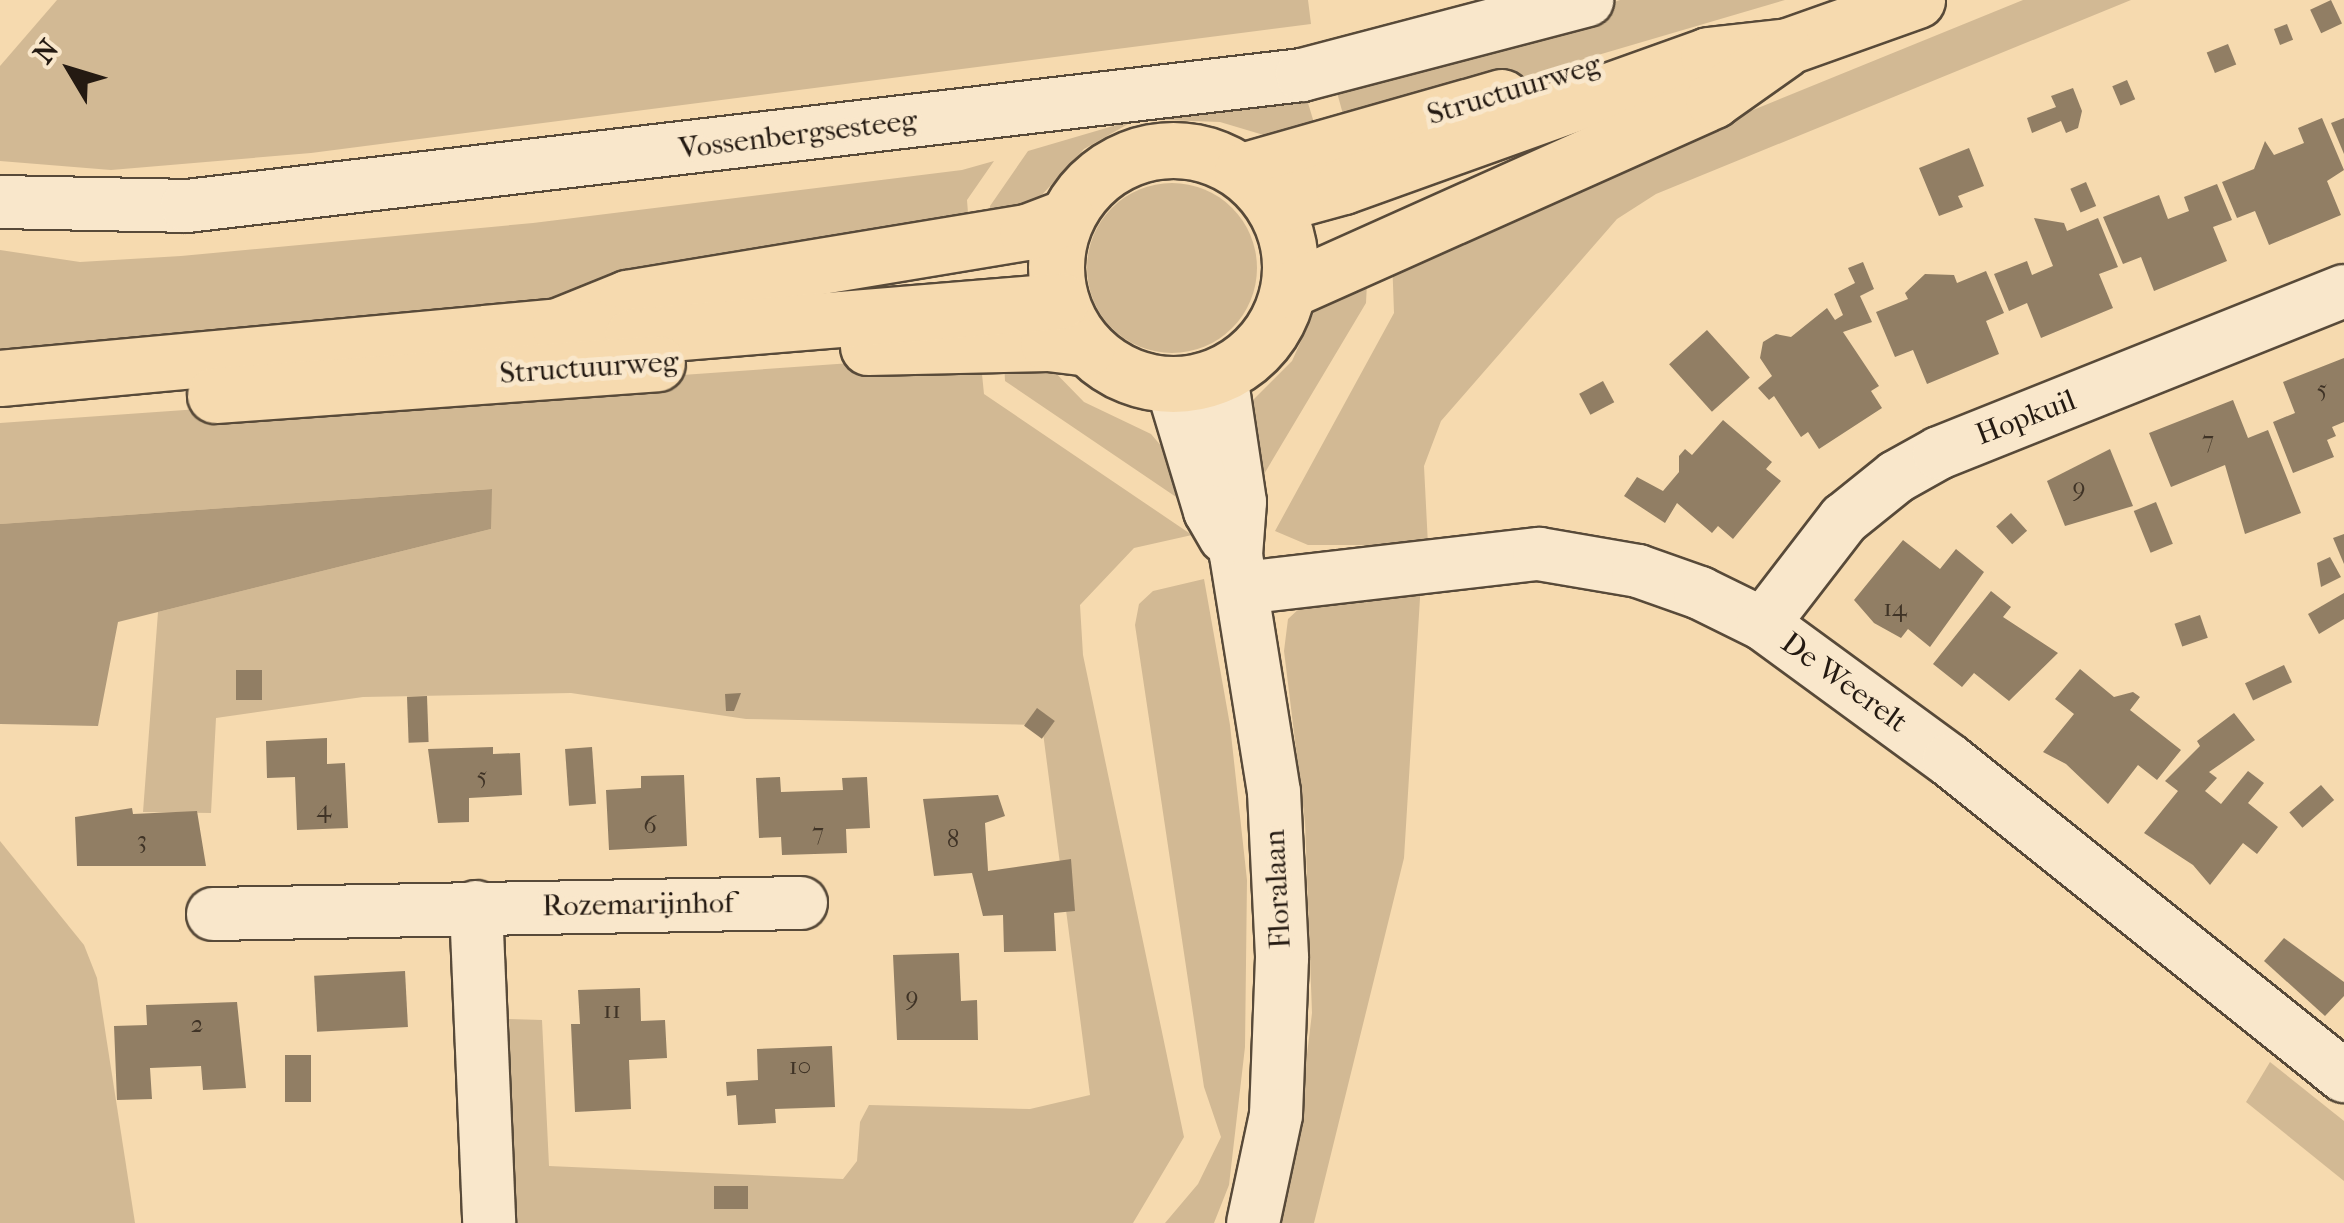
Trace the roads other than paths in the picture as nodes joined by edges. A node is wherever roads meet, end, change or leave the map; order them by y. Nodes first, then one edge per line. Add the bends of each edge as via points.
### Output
1 (1586, 0) edge
2 (1917, 0) edge
3 (1788, 46) junction
4 (1258, 188) junction
5 (0, 202) edge
6 (1066, 217) junction
7 (1289, 290) junction
8 (2344, 290) edge
9 (1061, 301) junction
10 (559, 326) junction
11 (1086, 348) junction
12 (96, 366) junction
13 (0, 378) edge
14 (1196, 380) junction
15 (1240, 572) junction
16 (1763, 624) junction
17 (801, 903) dead end
18 (476, 907) junction
19 (214, 914) dead end
20 (2344, 1076) edge
21 (489, 1223) edge
22 (1254, 1223) edge

1 - 5 street, Vossenbergsesteeg via 1302,74 187,206
2 - 3 main road, Structuurweg
3 - 4 main road, Structuurweg via 1702,32
3 - 7 main road, Structuurweg via 1714,100
4 - 6 main road via 1194,152 1143,153 1098,177
4 - 7 main road via 1286,232
6 - 9 main road via 1057,250
6 - 10 main road, Structuurweg via 1028,232 627,298
7 - 14 main road via 1265,341
8 - 16 street, Hopkuil via 1939,452 1844,520
9 - 10 main road, Structuurweg via 632,336
9 - 11 main road
10 - 12 main road, Structuurweg
11 - 12 main road, Structuurweg via 1048,342 888,346 200,396
11 - 14 main road via 1124,374
12 - 13 main road, Structuurweg
14 - 15 street, Floralaan via 1210,511
15 - 16 street, De Weerelt via 1539,554 1638,571
15 - 22 street, Floralaan via 1274,792 1282,958 1276,1114
16 - 20 street, De Weerelt via 2131,901
17 - 18 street, Rozemarijnhof
18 - 19 street, Rozemarijnhof
18 - 21 street

